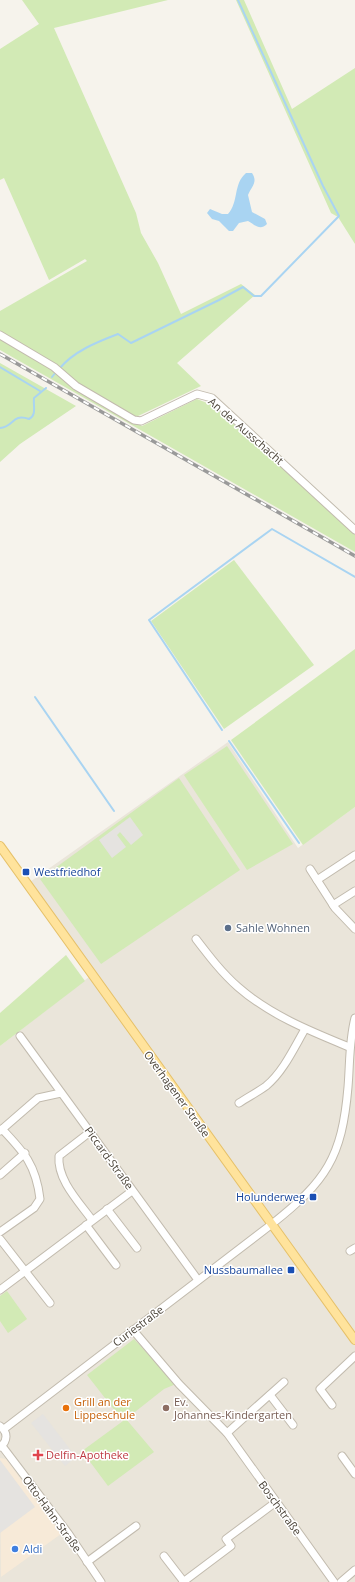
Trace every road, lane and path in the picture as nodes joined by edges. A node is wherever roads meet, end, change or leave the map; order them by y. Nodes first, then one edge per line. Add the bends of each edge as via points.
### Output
1 (0, 335) edge
2 (355, 530) edge
3 (0, 846) edge
4 (355, 856) edge
5 (310, 869) dead end
6 (317, 880) junction
7 (355, 891) edge
8 (333, 905) junction
9 (355, 929) edge
10 (196, 939) dead end
11 (355, 1018) edge
12 (305, 1029) junction
13 (20, 1036) dead end
14 (349, 1047) junction
15 (352, 1086) edge
16 (61, 1093) junction
17 (239, 1103) dead end
18 (1, 1130) edge
19 (90, 1132) junction
20 (25, 1153) junction
21 (0, 1175) edge
22 (132, 1191) junction
23 (107, 1208) junction
24 (92, 1220) junction
25 (272, 1224) junction
26 (86, 1225) junction
27 (0, 1232) edge
28 (0, 1238) edge
29 (137, 1248) dead end
30 (116, 1265) dead end
31 (26, 1270) junction
32 (198, 1280) junction
33 (0, 1290) edge
34 (50, 1303) dead end
35 (133, 1330) junction
36 (355, 1340) edge
37 (355, 1356) edge
38 (284, 1382) dead end
39 (270, 1395) junction
40 (332, 1405) dead end
41 (293, 1425) dead end
42 (2, 1428) edge
43 (227, 1433) junction
44 (1, 1447) edge
45 (342, 1456) dead end
46 (355, 1474) edge
47 (276, 1502) junction
48 (136, 1526) dead end
49 (164, 1556) dead end
50 (87, 1562) junction
51 (355, 1570) edge
52 (101, 1582) edge
53 (183, 1582) edge
54 (334, 1582) edge
55 (341, 1582) edge

1 - 2 street, An der Ausschacht via 57,370 76,386 134,420 142,421 197,394 212,398
3 - 25 main road, Overhagener Straße
4 - 6 street
5 - 6 street
6 - 8 street
7 - 8 street
8 - 9 street
10 - 12 street via 239,988
11 - 14 street
12 - 14 street
12 - 17 street via 289,1056 266,1086
13 - 16 street, Piccard-Straße
14 - 15 street
15 - 25 street via 343,1130 330,1165 309,1193
16 - 18 street via 38,1098
16 - 19 street, Piccard-Straße
18 - 20 street
19 - 22 street, Piccard-Straße
19 - 24 street via 59,1156 58,1163 69,1188
20 - 21 street
20 - 27 street via 31,1164 40,1199 34,1208
22 - 23 street
22 - 32 street, Piccard-Straße
23 - 24 street
23 - 29 street
24 - 26 street
25 - 32 street, Curiestraße
25 - 36 main road, Overhagener Straße
26 - 30 street
26 - 31 street
28 - 31 street
31 - 33 street
31 - 34 street
32 - 35 street, Curiestraße
35 - 42 street, Curiestraße
35 - 43 street, Boschstraße via 179,1384
37 - 40 street via 320,1389
38 - 39 street
39 - 41 street
39 - 43 street
42 - 44 street via 6,1440
43 - 47 street, Boschstraße
44 - 50 street, Otto-Hahn-Straße via 48,1505
45 - 46 street
47 - 53 street via 226,1538 231,1546
47 - 54 street, Boschstraße
48 - 50 street
49 - 53 street
50 - 52 street, Otto-Hahn-Straße
51 - 55 street

